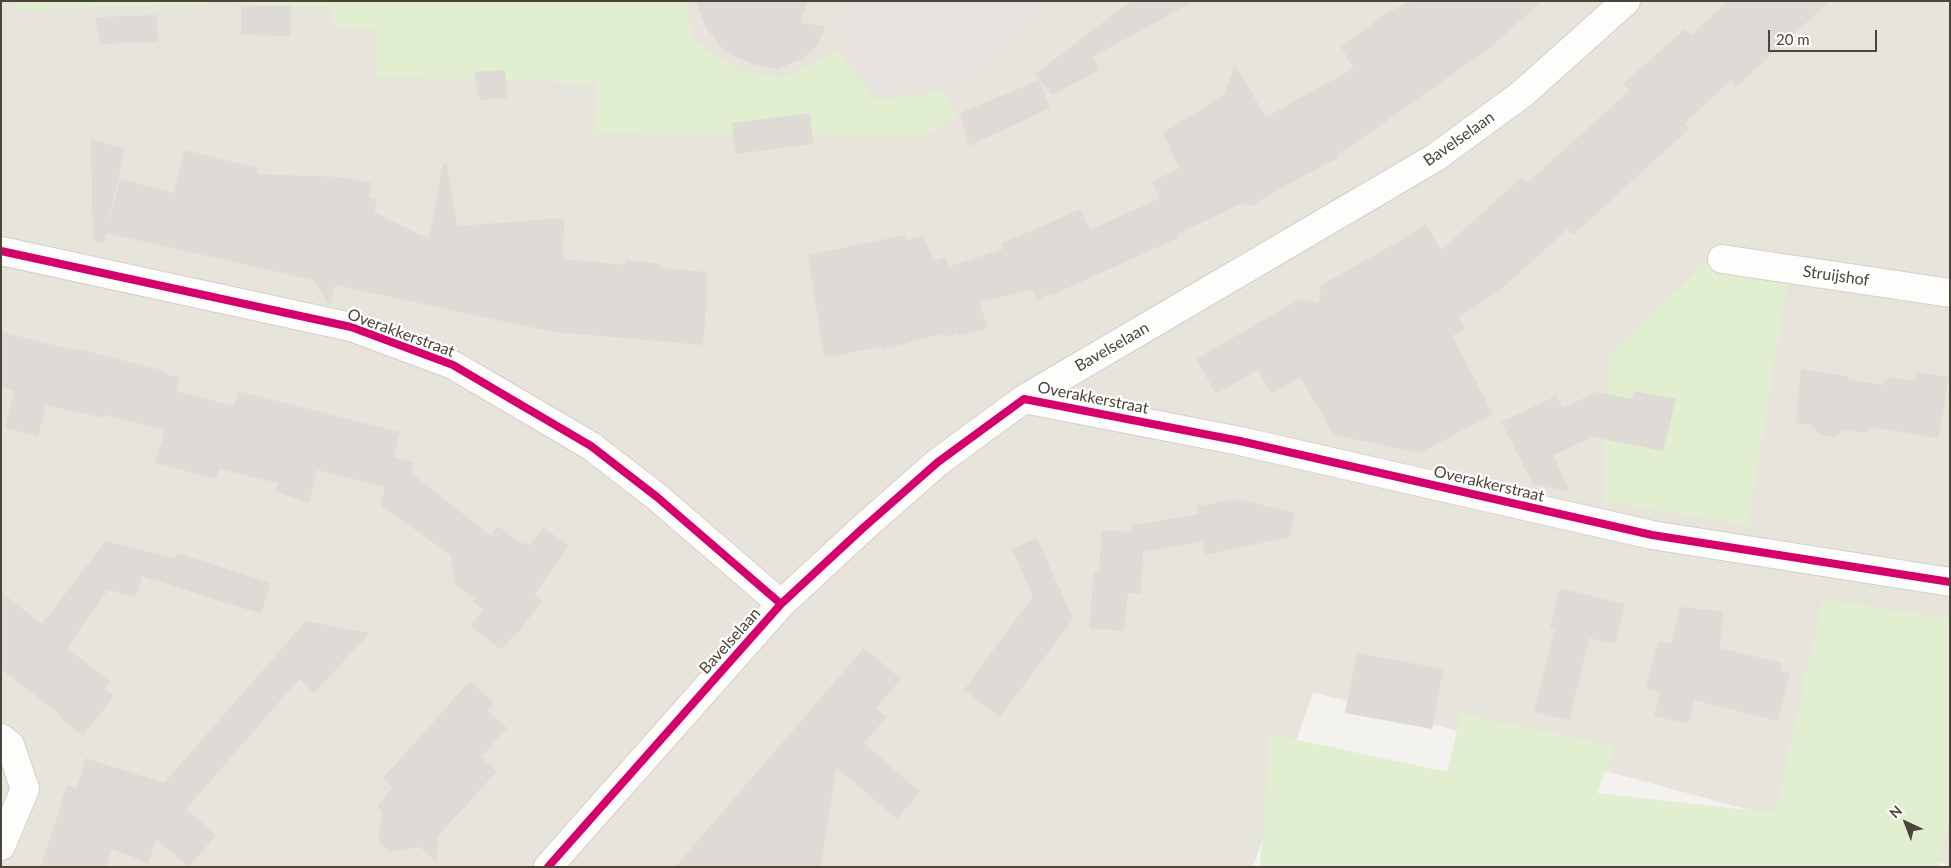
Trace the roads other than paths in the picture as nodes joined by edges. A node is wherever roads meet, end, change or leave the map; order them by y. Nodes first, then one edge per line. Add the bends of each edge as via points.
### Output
1 (1626, 1) edge
2 (1, 251) edge
3 (1722, 259) dead end
4 (1950, 292) edge
5 (1024, 399) junction
6 (1950, 582) edge
7 (781, 604) junction
8 (1, 738) edge
9 (1, 846) edge
10 (548, 867) edge

1 - 5 street, Bavelselaan via 1522,94 1436,157
2 - 7 street, Overakkerstraat via 351,328 453,365 591,446
3 - 4 street, Struijshof
5 - 6 street, Overakkerstraat via 1240,441 1652,535
5 - 7 street, Bavelselaan via 938,462
7 - 10 street, Bavelselaan
8 - 9 street via 10,745 25,789

